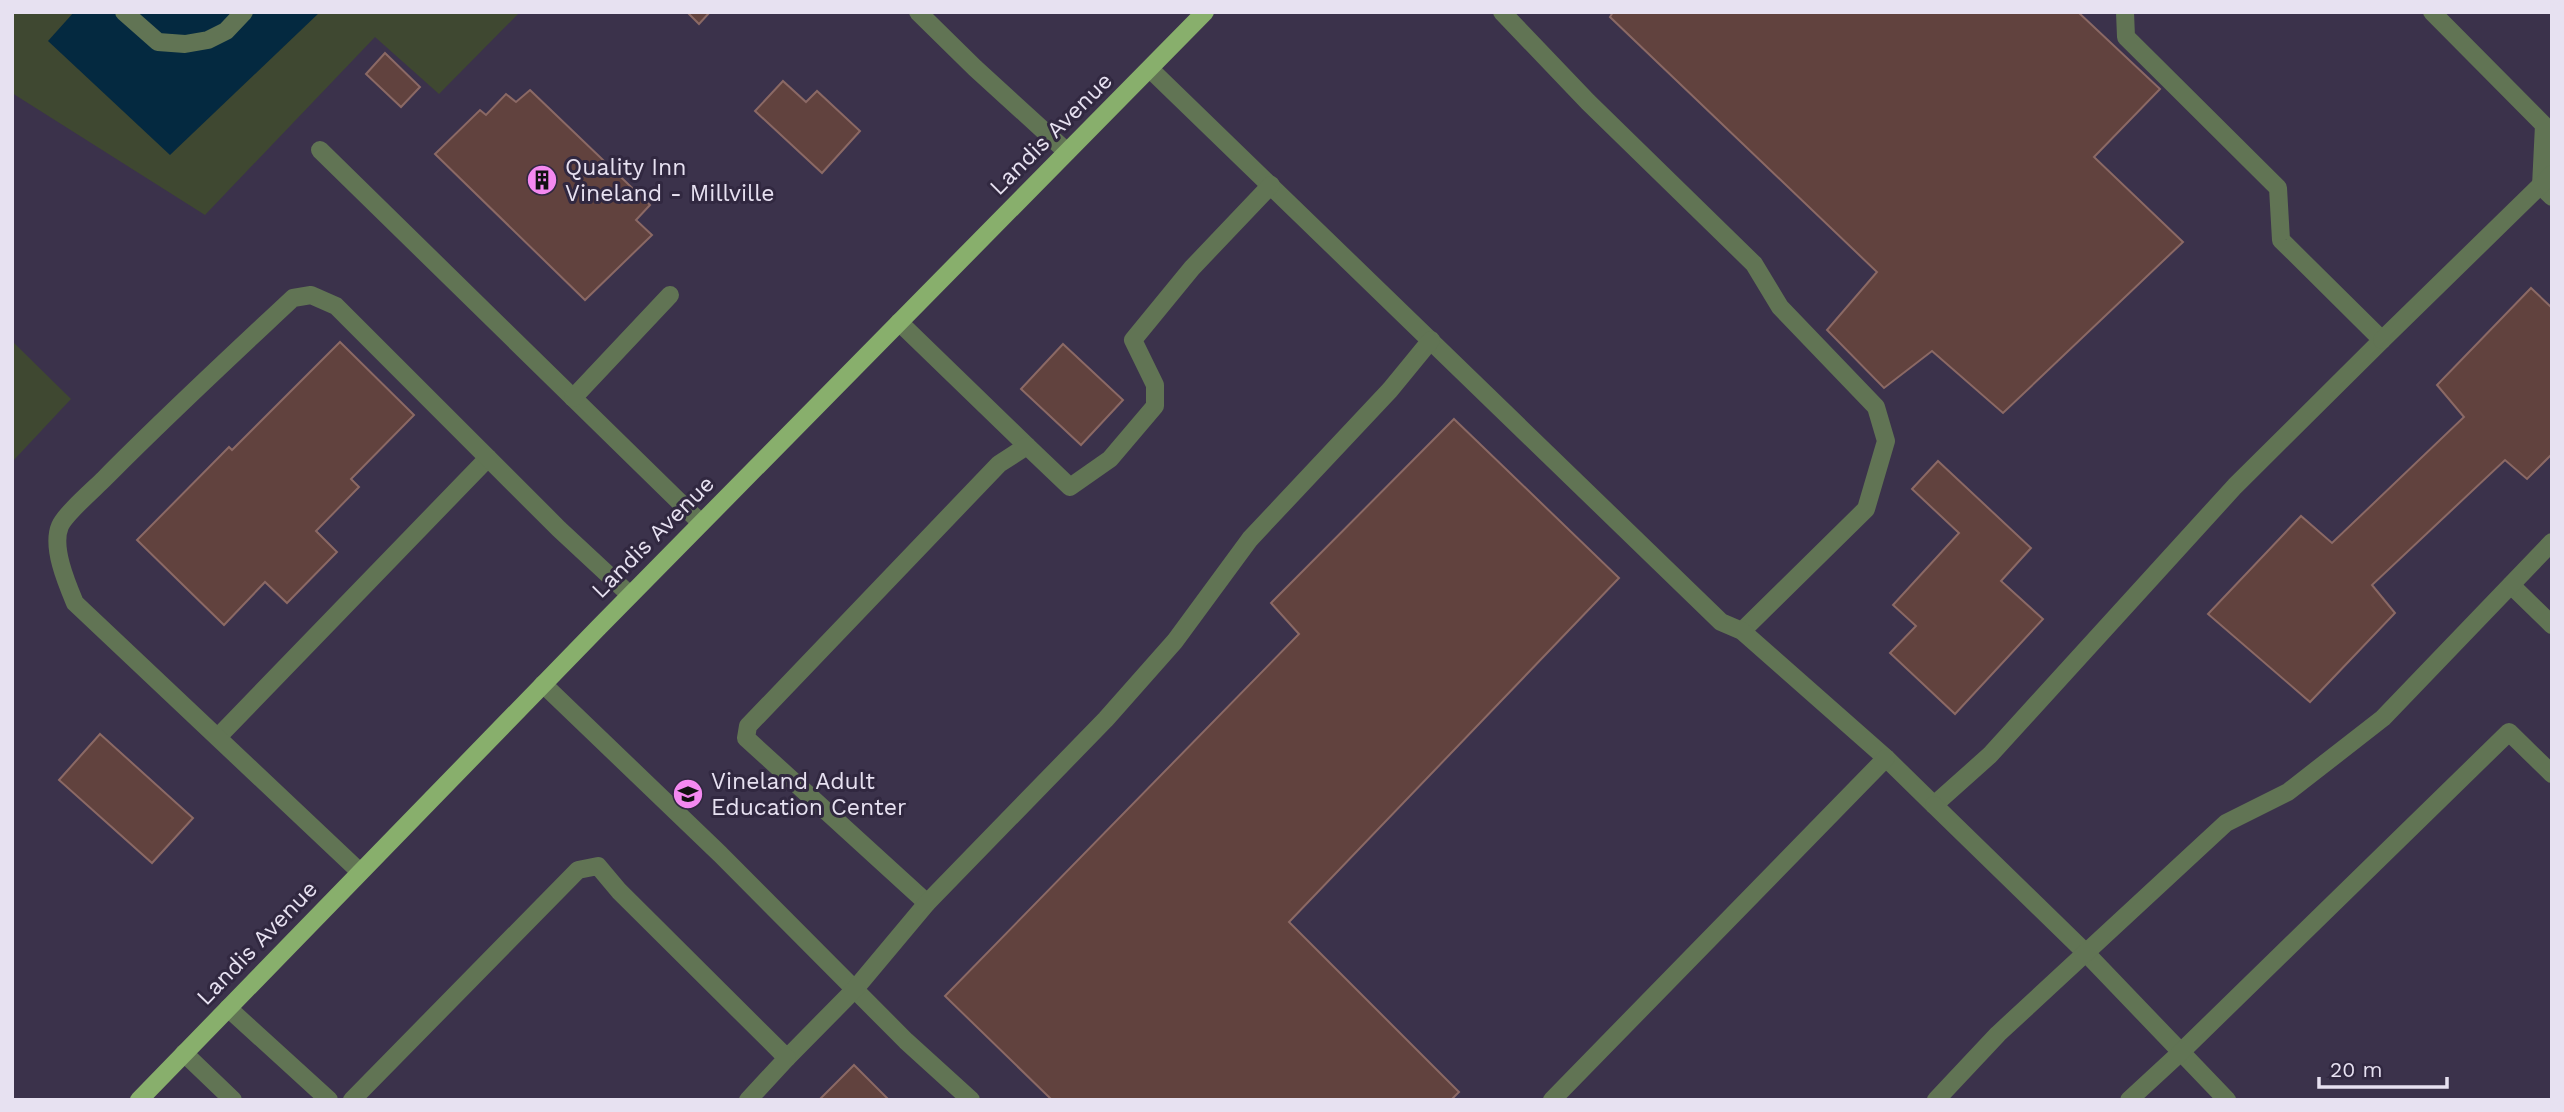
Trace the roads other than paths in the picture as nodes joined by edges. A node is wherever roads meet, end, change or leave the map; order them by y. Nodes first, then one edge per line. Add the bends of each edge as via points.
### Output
1 (124, 12) edge
2 (243, 12) edge
3 (918, 12) edge
4 (1205, 12) edge
5 (1502, 12) edge
6 (2125, 12) edge
7 (2432, 12) edge
8 (1150, 69) junction
9 (320, 150) dead end
10 (1067, 152) junction
11 (1272, 185) junction
12 (2548, 186) edge
13 (670, 295) dead end
14 (899, 322) junction
15 (1431, 340) junction
16 (2382, 340) junction
17 (573, 398) junction
18 (1027, 446) junction
19 (488, 458) junction
20 (701, 523) junction
21 (2552, 542) edge
22 (2511, 584) junction
23 (630, 595) junction
24 (2552, 625) edge
25 (1742, 631) junction
26 (543, 684) junction
27 (218, 737) junction
28 (1886, 758) junction
29 (2552, 774) edge
30 (1934, 805) junction
31 (360, 872) junction
32 (927, 903) junction
33 (2086, 953) junction
34 (855, 989) junction
35 (228, 1008) junction
36 (2181, 1052) junction
37 (184, 1053) junction
38 (787, 1058) junction
39 (139, 1100) edge
40 (233, 1100) edge
41 (329, 1100) edge
42 (352, 1100) edge
43 (748, 1100) edge
44 (971, 1100) edge
45 (1552, 1100) edge
46 (1936, 1100) edge
47 (2129, 1100) edge
48 (2227, 1100) edge

1 - 2 lane via 158,42 185,44 226,31
3 - 10 lane
4 - 8 main road, Landis Avenue
5 - 25 lane via 1754,264 1780,307 1876,407 1886,441 1866,509
6 - 16 lane via 2126,37 2278,188 2281,240
7 - 12 lane via 2544,125
8 - 10 main road, Landis Avenue
8 - 11 lane
9 - 17 lane
10 - 14 main road, Landis Avenue
11 - 15 lane
11 - 18 lane via 1192,268 1133,340 1154,385 1155,406 1110,459 1070,487
12 - 16 lane
13 - 17 lane
14 - 18 lane
14 - 20 main road, Landis Avenue
15 - 25 lane via 1721,622
15 - 32 lane via 1250,539 1207,599 1106,719
16 - 30 lane via 2235,486 1990,755
17 - 20 lane
18 - 32 lane via 999,464 748,726 746,738
19 - 23 lane
19 - 27 lane
19 - 27 lane via 336,306 311,295 293,298 75,508 60,526 58,544 62,573 75,603
20 - 23 main road, Landis Avenue
21 - 22 lane
22 - 24 lane
22 - 33 lane via 2383,718 2288,792 2226,822
23 - 26 main road, Landis Avenue
25 - 28 lane
26 - 31 main road, Landis Avenue
26 - 34 lane
27 - 31 lane
28 - 30 lane
28 - 45 lane
29 - 36 lane via 2510,732
30 - 33 lane
31 - 35 main road, Landis Avenue
32 - 34 lane
33 - 36 lane
33 - 46 lane via 1998,1034
34 - 38 lane
34 - 44 lane
35 - 37 main road, Landis Avenue
35 - 41 lane
36 - 47 lane
36 - 48 lane
37 - 39 main road, Landis Avenue
37 - 40 lane
38 - 42 lane via 598,866 578,870
38 - 43 lane

